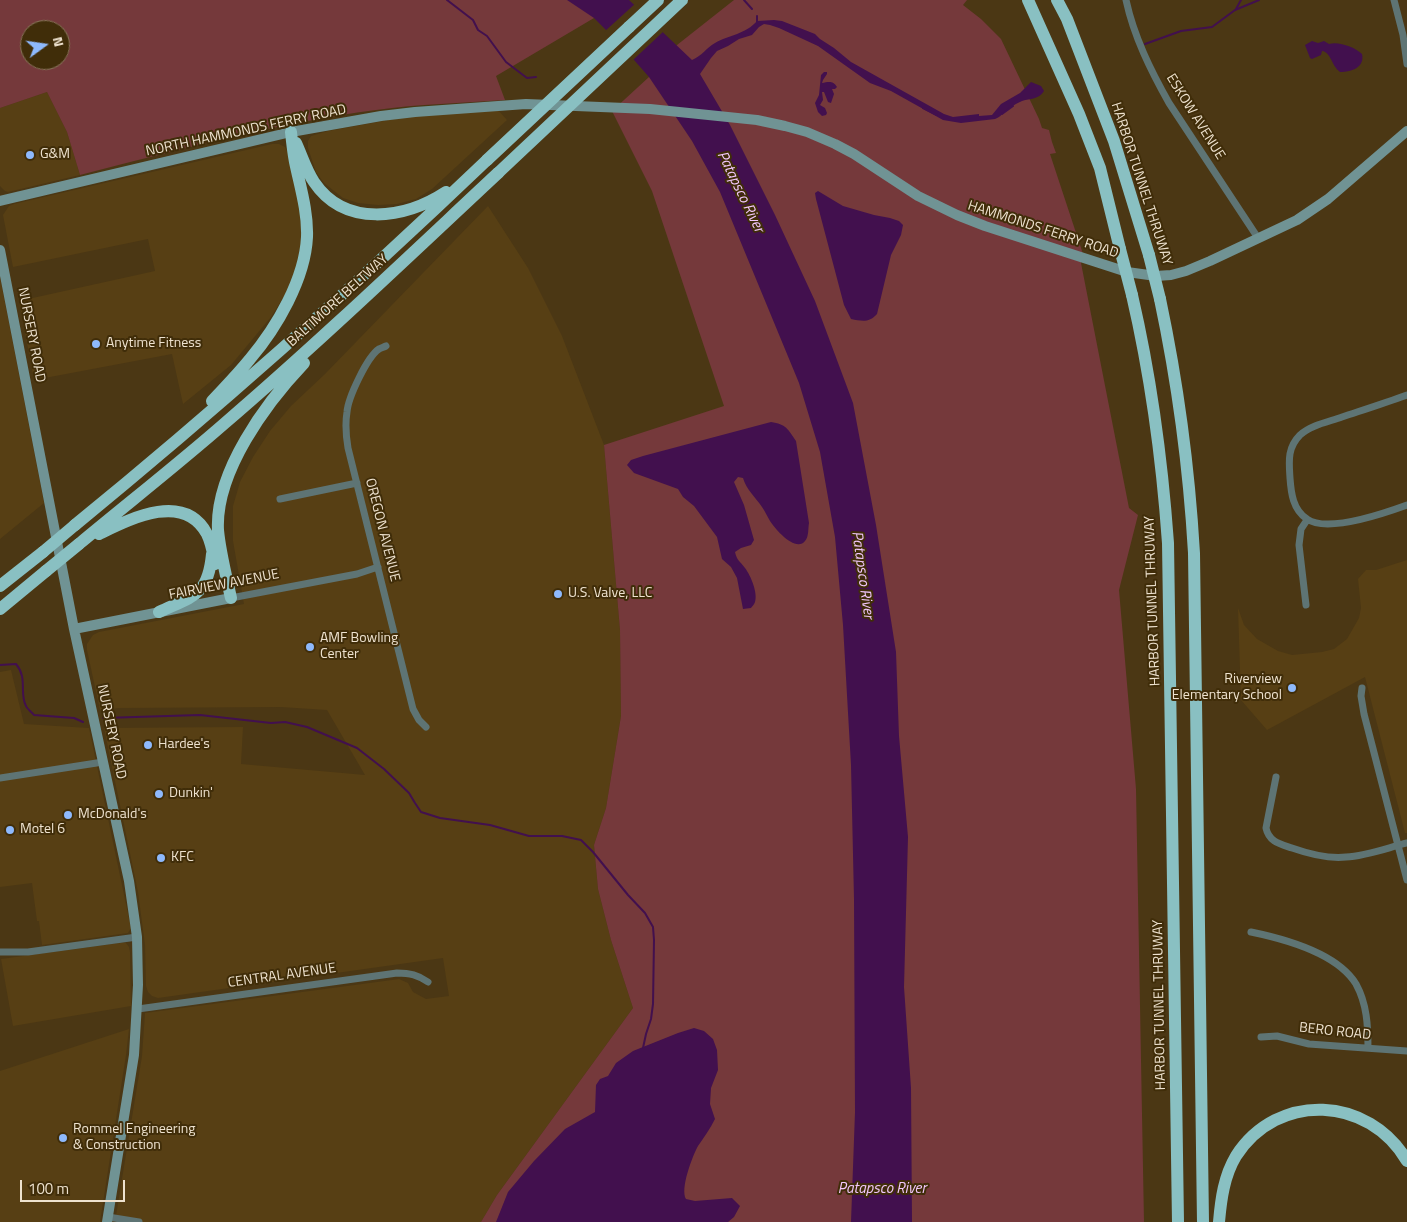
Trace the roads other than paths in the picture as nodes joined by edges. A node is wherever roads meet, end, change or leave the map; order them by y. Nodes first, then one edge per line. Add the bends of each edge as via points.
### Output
1 (658, 0) edge
2 (682, 0) edge
3 (1028, 0) edge
4 (1057, 0) edge
5 (1066, 0) edge
6 (1126, 0) edge
7 (1394, 0) edge
8 (1407, 64) edge
9 (650, 109) joint
10 (1407, 131) edge
11 (291, 132) junction
12 (1114, 141) junction
13 (474, 172) junction
14 (0, 201) edge
15 (1258, 238) junction
16 (0, 250) edge
17 (366, 297) junction
18 (386, 346) dead end
19 (1407, 395) edge
20 (174, 443) junction
21 (358, 482) junction
22 (280, 499) dead end
23 (1407, 505) edge
24 (1307, 520) junction
25 (79, 544) junction
26 (212, 549) junction
27 (378, 567) junction
28 (0, 586) edge
29 (227, 599) junction
30 (1306, 605) dead end
31 (0, 609) edge
32 (160, 612) junction
33 (74, 629) junction
34 (1362, 688) dead end
35 (426, 727) dead end
36 (103, 762) junction
37 (1276, 777) dead end
38 (0, 778) edge
39 (1407, 843) edge
40 (1397, 845) junction
41 (1407, 880) edge
42 (1252, 932) dead end
43 (137, 937) junction
44 (0, 952) edge
45 (428, 982) dead end
46 (138, 1009) junction
47 (1261, 1037) dead end
48 (1368, 1048) junction
49 (1407, 1051) edge
50 (1407, 1161) edge
51 (108, 1220) edge
52 (139, 1222) edge
53 (1178, 1222) edge
54 (1203, 1222) edge
55 (1219, 1222) edge

1 - 13 highway, BALTIMORE BELTWAY, bridge
2 - 17 highway, BALTIMORE BELTWAY, bridge
3 - 53 highway, HARBOR TUNNEL THRUWAY, bridge via 1100,168 1146,356 1155,413 1168,542
4 - 12 highway, HARBOR TUNNEL THRUWAY
5 - 12 highway
6 - 15 street, ESKOW AVENUE via 1138,40 1158,84
7 - 8 street
9 - 11 main road, NORTH HAMMONDS FERRY ROAD via 526,104 381,116
9 - 15 main road, HAMMONDS FERRY ROAD via 785,126 831,142 928,201 968,220 1127,272 1156,276 1186,271
10 - 15 main road, HAMMONDS FERRY ROAD via 1319,206
11 - 13 highway via 307,170 324,194 350,210 366,214 382,215 413,209 443,194
11 - 14 main road, NORTH HAMMONDS FERRY ROAD
11 - 20 highway via 307,236 299,276 264,342
12 - 54 highway, HARBOR TUNNEL THRUWAY, bridge via 1160,299 1174,365 1189,483 1194,553
13 - 20 highway, BALTIMORE BELTWAY via 270,360
16 - 33 main road, NURSERY ROAD
17 - 25 highway, BALTIMORE BELTWAY via 225,423
17 - 29 highway via 280,390 233,464 221,496 218,529
18 - 21 street, OREGON AVENUE via 369,360 347,410 346,430
19 - 24 street via 1313,427 1299,436 1288,460 1296,506
20 - 28 highway, BALTIMORE BELTWAY, bridge
21 - 22 street
21 - 27 street, OREGON AVENUE
23 - 24 street via 1342,523
24 - 30 street via 1301,529 1299,545
25 - 26 highway via 140,515 167,511 191,518 206,532
25 - 31 highway, BALTIMORE BELTWAY, bridge
26 - 29 highway
26 - 32 highway via 204,585 197,593
27 - 29 street, FAIRVIEW AVENUE
27 - 35 street, OREGON AVENUE via 413,709
29 - 32 main road, FAIRVIEW AVENUE
32 - 33 main road, FAIRVIEW AVENUE
33 - 36 main road, NURSERY ROAD
34 - 40 street via 1364,714
36 - 38 street
36 - 43 main road, NURSERY ROAD via 129,881
37 - 40 street via 1266,824 1268,836 1276,843 1329,857 1358,856
39 - 40 street
40 - 41 street
42 - 48 street via 1307,949 1333,962 1351,977 1365,1008
43 - 44 street via 28,952
43 - 46 main road, NURSERY ROAD
45 - 46 street, CENTRAL AVENUE via 411,973 397,973
46 - 51 main road, NURSERY ROAD via 133,1064
47 - 48 street, BERO ROAD via 1277,1036 1308,1044
48 - 49 street, BERO ROAD
50 - 55 highway via 1389,1137 1373,1124 1355,1116 1328,1110 1292,1114 1258,1132 1235,1158 1223,1188
51 - 52 street

